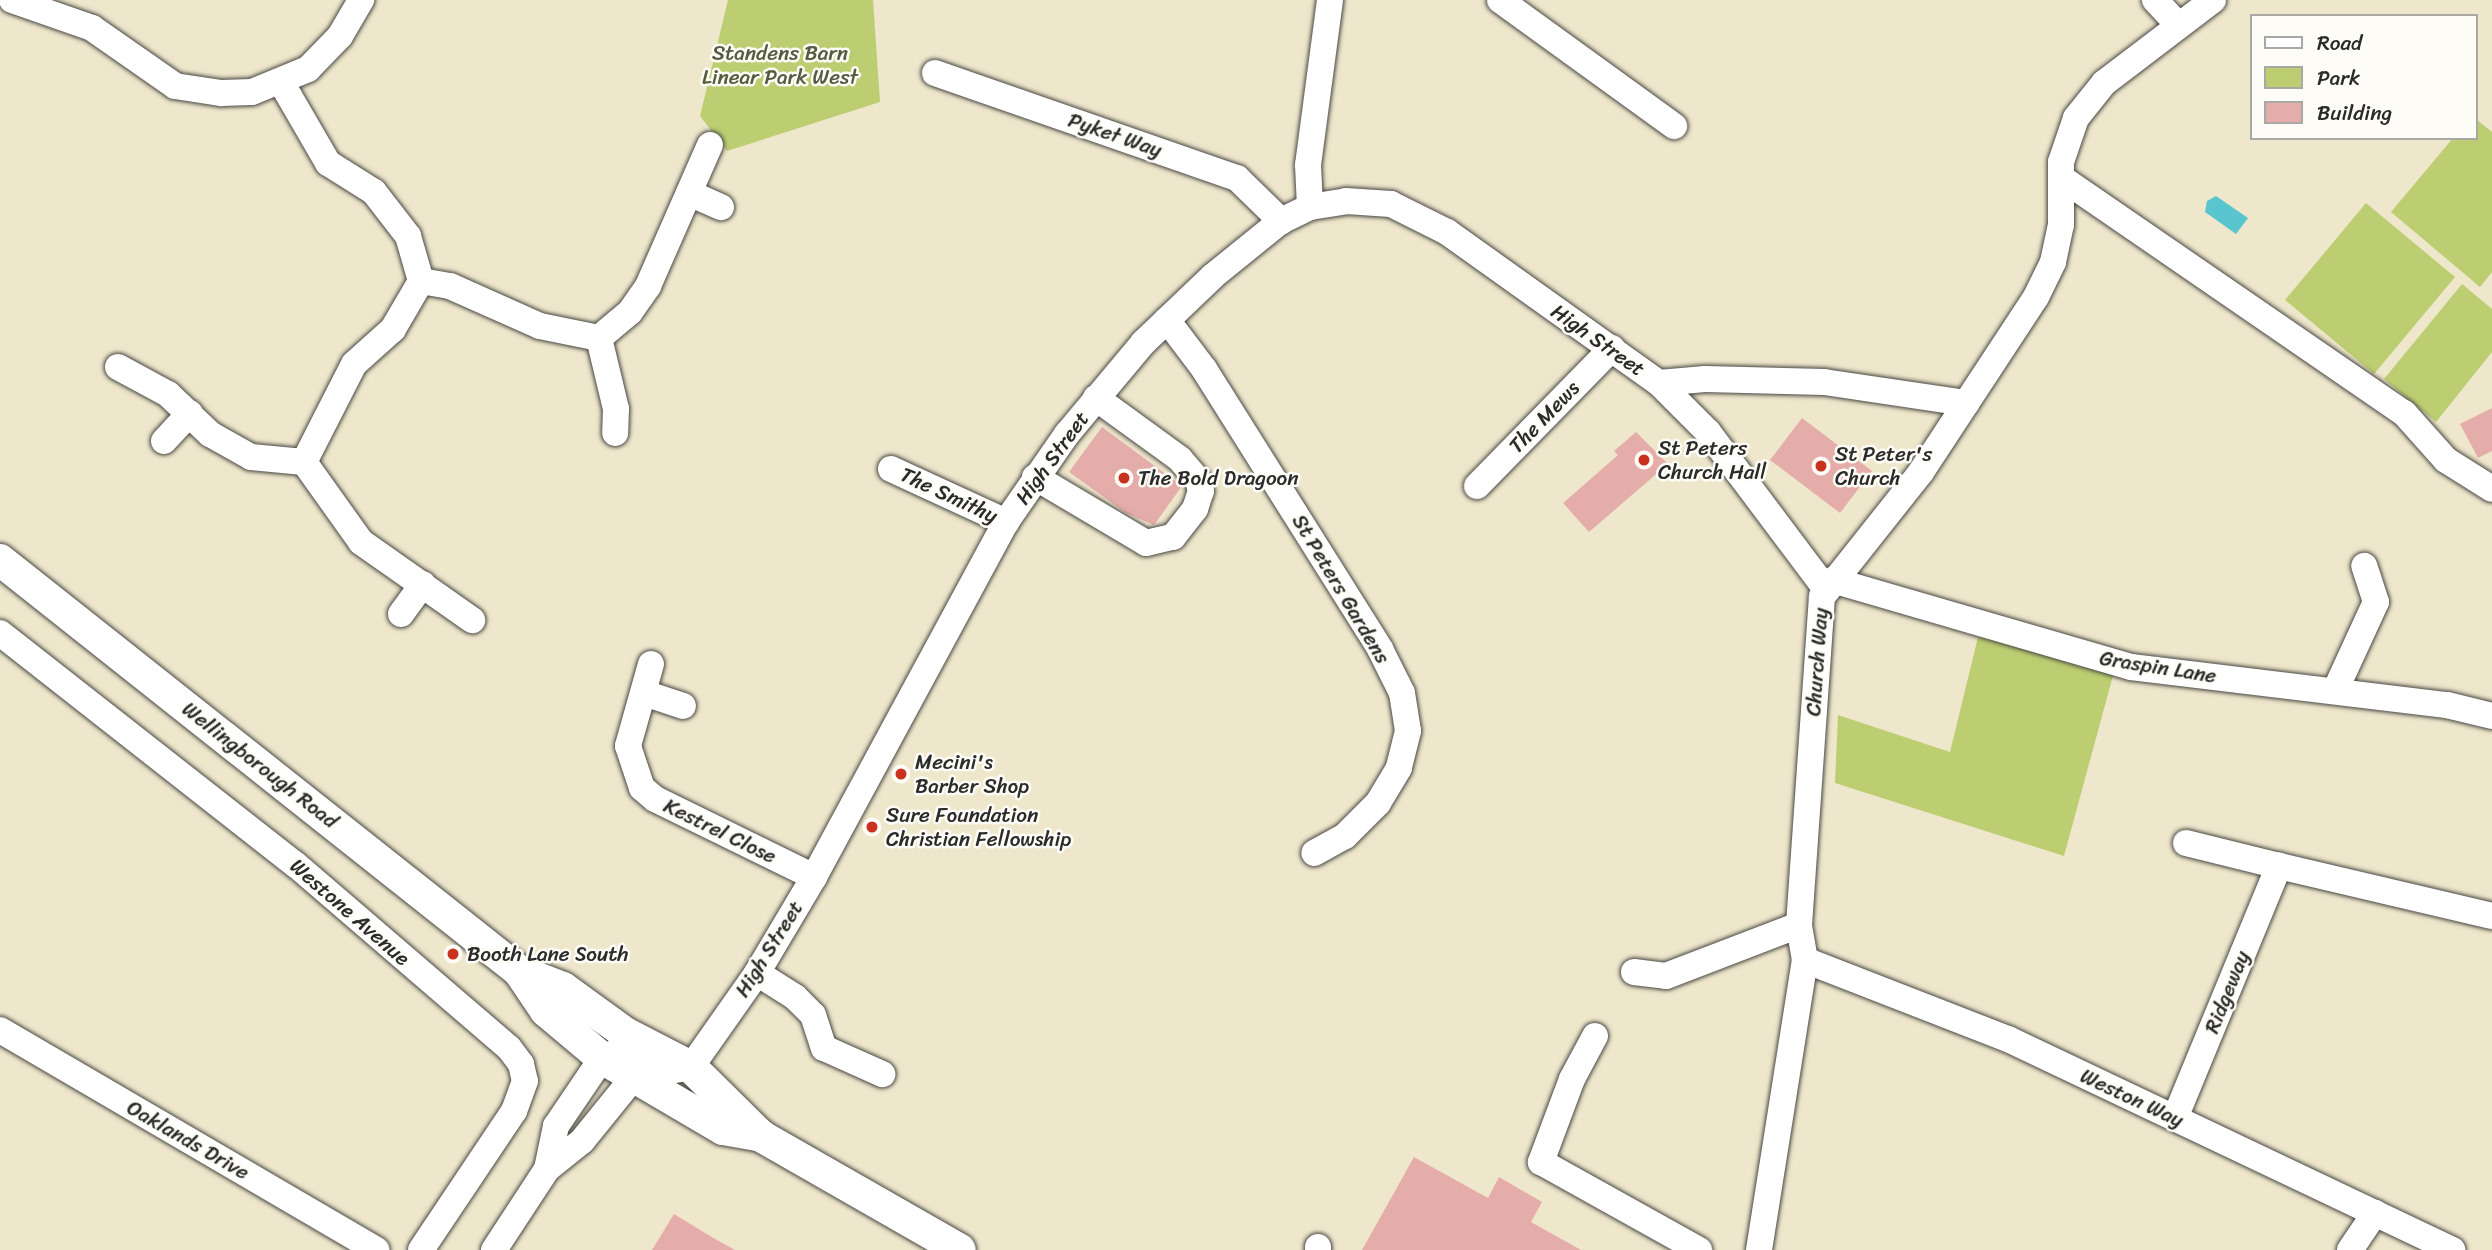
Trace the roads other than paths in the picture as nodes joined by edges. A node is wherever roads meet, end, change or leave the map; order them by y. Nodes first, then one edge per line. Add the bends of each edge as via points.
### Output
1 (12, 0) edge
2 (361, 0) edge
3 (1330, 0) edge
4 (1500, 0) edge
5 (2155, 0) edge
6 (2213, 0) edge
7 (2177, 24) junction
8 (935, 73) dead end
9 (281, 82) junction
10 (1674, 127) dead end
11 (710, 145) dead end
12 (2063, 179) junction
13 (689, 193) junction
14 (721, 207) dead end
15 (1310, 207) junction
16 (1281, 221) junction
17 (421, 281) junction
18 (1167, 320) junction
19 (599, 338) junction
20 (1612, 348) junction
21 (118, 367) dead end
22 (1659, 383) junction
23 (1097, 398) junction
24 (1966, 403) junction
25 (190, 413) junction
26 (615, 433) dead end
27 (164, 441) dead end
28 (304, 462) junction
29 (891, 469) dead end
30 (1035, 477) junction
31 (1477, 486) dead end
32 (2492, 489) edge
33 (1006, 522) junction
34 (0, 560) edge
35 (2364, 566) dead end
36 (423, 584) junction
37 (1829, 584) junction
38 (401, 614) dead end
39 (472, 620) dead end
40 (0, 633) edge
41 (651, 664) dead end
42 (2335, 691) junction
43 (644, 693) junction
44 (683, 706) dead end
45 (2492, 716) edge
46 (2186, 844) dead end
47 (1314, 853) dead end
48 (2279, 866) junction
49 (814, 877) junction
50 (2492, 916) edge
51 (1799, 925) junction
52 (1805, 960) junction
53 (519, 971) junction
54 (1634, 972) dead end
55 (757, 973) junction
56 (0, 1030) edge
57 (1595, 1036) dead end
58 (640, 1042) junction
59 (602, 1058) junction
60 (691, 1068) junction
61 (882, 1074) dead end
62 (633, 1078) junction
63 (2175, 1118) junction
64 (761, 1136) junction
65 (547, 1169) junction
66 (2375, 1213) junction
67 (376, 1250) edge
68 (421, 1250) edge
69 (494, 1250) edge
70 (960, 1250) edge
71 (1699, 1250) edge
72 (1759, 1250) edge
73 (2350, 1250) edge
74 (2453, 1250) edge

1 - 9 street via 92,28 175,86 252,92
2 - 9 street via 340,36 308,69
3 - 15 street via 1308,165
4 - 10 street
5 - 7 street
6 - 7 street, Church Way
7 - 12 street, Church Way via 2091,97 2065,143
8 - 16 street, Pyket Way via 1237,178
9 - 17 street via 328,163 374,192 408,236
11 - 13 street
12 - 24 street, Church Way via 2061,225 2053,262 2036,297
12 - 32 street via 2404,413 2446,460
13 - 14 street
13 - 19 street via 648,286 630,312
15 - 16 street, High Street
15 - 20 street, High Street via 1346,201 1391,204 1447,232
16 - 18 street, High Street
17 - 19 street via 450,286 540,326
17 - 28 street via 393,329 354,364
18 - 23 street, High Street
18 - 47 street, St Peters Gardens via 1204,369 1380,649 1402,693 1409,731 1399,768 1378,803 1345,836
19 - 26 street via 616,409
20 - 22 street, High Street
20 - 31 street, The Mews
21 - 25 street via 168,394
22 - 24 street, High Street via 1704,379 1824,382
22 - 37 street, High Street via 1708,432
23 - 30 street, High Street
23 - 30 street via 1180,459 1198,480 1201,491 1195,509 1173,537 1146,543
24 - 37 street, Church Way via 1921,472
25 - 27 street
25 - 28 street via 210,435 251,457
28 - 36 street via 361,542
29 - 33 street, The Smithy
30 - 33 street, High Street
33 - 49 street, High Street
34 - 53 main road, Wellingborough Road
35 - 42 street via 2376,602
36 - 38 street
36 - 39 street
37 - 42 street, Graspin Lane via 2131,667
37 - 51 street, Church Way via 1820,608
40 - 68 street, Westone Avenue via 295,864 509,1048 520,1064 526,1076 514,1111
41 - 43 street, Kestrel Close
42 - 45 street, Graspin Lane
43 - 44 street
43 - 49 street, Kestrel Close via 628,746 642,788 655,799
46 - 48 street
48 - 50 street
48 - 63 street, Ridgeway
49 - 55 street, High Street
51 - 52 street, Church Way
51 - 54 street via 1666,976
52 - 63 street, Weston Way via 2008,1039
52 - 72 street, Church Way
53 - 58 main road, Wellingborough Road via 563,988
53 - 59 main road, Wellingborough Road via 546,1011
55 - 60 street, High Street
55 - 61 street via 795,997 813,1015 824,1048
56 - 67 street, Oaklands Drive
57 - 71 street via 1572,1079 1541,1162 1603,1201
58 - 59 street
58 - 60 main road, Wellingborough Road
58 - 62 street
59 - 62 main road, Wellingborough Road
59 - 65 street via 556,1126
60 - 62 street
60 - 64 main road, Wellingborough Road
62 - 64 main road, Wellingborough Road via 723,1129
62 - 65 street via 582,1141
63 - 66 street, Weston Way
64 - 70 main road, Wellingborough Road
65 - 69 street
66 - 73 street
66 - 74 street, Weston Way

